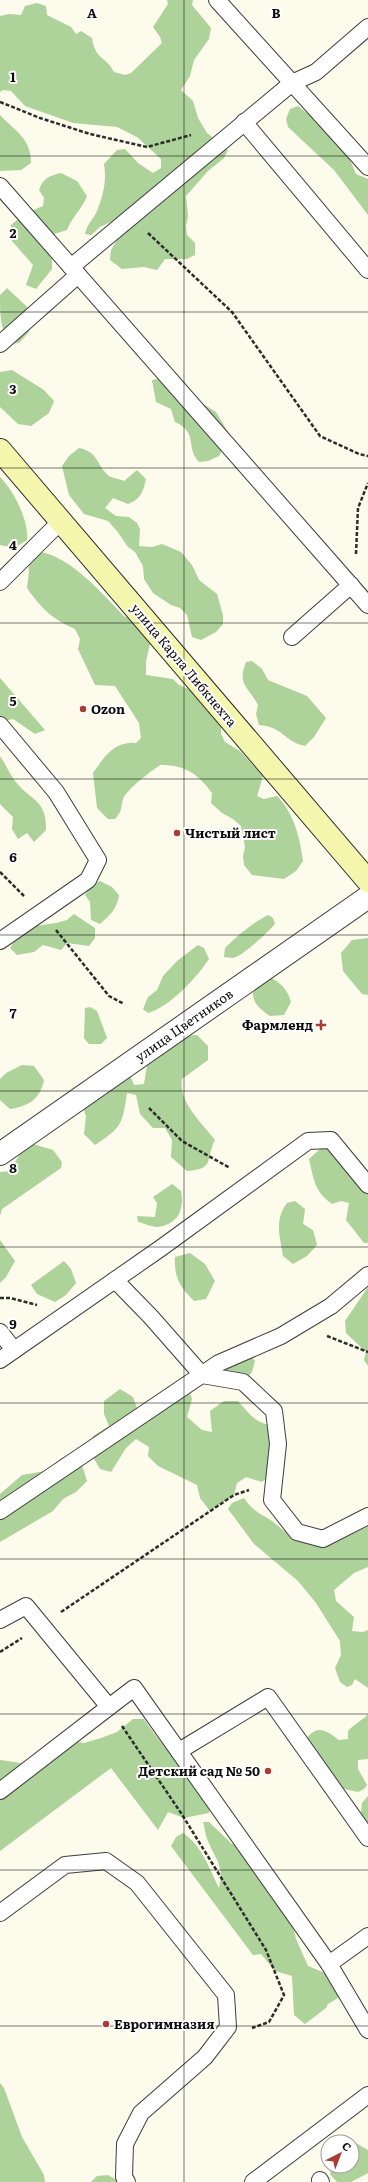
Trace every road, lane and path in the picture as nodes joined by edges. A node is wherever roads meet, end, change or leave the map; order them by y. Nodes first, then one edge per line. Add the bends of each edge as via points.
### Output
1 (217, 0) edge
2 (368, 27) edge
3 (292, 83) junction
4 (0, 102) edge
5 (244, 122) junction
6 (196, 134) dead end
7 (368, 167) edge
8 (0, 186) edge
9 (130, 216) junction
10 (368, 270) edge
11 (74, 271) junction
12 (0, 344) edge
13 (0, 450) edge
14 (368, 456) edge
15 (368, 483) edge
16 (61, 521) junction
17 (0, 582) edge
18 (351, 586) junction
19 (368, 605) edge
20 (292, 637) dead end
21 (0, 726) edge
22 (0, 872) edge
23 (368, 881) edge
24 (368, 897) edge
25 (42, 912) junction
26 (0, 941) edge
27 (124, 1004) dead end
28 (149, 1108) dead end
29 (0, 1154) edge
30 (261, 1176) junction
31 (368, 1185) edge
32 (368, 1275) edge
33 (115, 1280) junction
34 (302, 1323) junction
35 (0, 1332) edge
36 (14, 1350) junction
37 (368, 1352) edge
38 (0, 1360) edge
39 (202, 1375) junction
40 (272, 1500) junction
41 (0, 1511) edge
42 (368, 1516) edge
43 (0, 1620) edge
44 (42, 1625) junction
45 (109, 1707) junction
46 (179, 1751) junction
47 (0, 1791) edge
48 (368, 1838) edge
49 (0, 1913) edge
50 (368, 1936) edge
51 (329, 1964) junction
52 (368, 2030) edge
53 (219, 2039) junction
54 (368, 2095) edge
55 (127, 2182) edge
56 (253, 2182) edge

1 - 3 lane
2 - 3 lane via 316,72
3 - 5 lane
3 - 7 lane
4 - 6 path via 90,134 147,147
5 - 9 lane
5 - 10 lane
8 - 11 lane
9 - 11 lane
9 - 14 path via 232,312 320,436
11 - 12 lane
11 - 18 lane
13 - 16 main road, улица Карла Либкнехта
15 - 18 path via 358,508
16 - 17 lane
16 - 23 main road, улица Карла Либкнехта
18 - 19 lane
18 - 20 lane
21 - 25 lane via 56,792 98,860 88,880
22 - 25 path
24 - 29 street, улица Цветников
25 - 26 lane
25 - 27 path via 109,996
28 - 30 path via 182,1141 237,1172
30 - 31 lane via 308,1141 331,1140
30 - 33 lane
32 - 34 lane via 331,1306
33 - 36 lane
33 - 39 lane via 152,1317
34 - 37 path
34 - 39 lane via 281,1336 219,1363
35 - 36 lane
36 - 38 lane
39 - 40 lane via 243,1382 274,1411 278,1444
39 - 41 lane
40 - 42 lane via 297,1532 323,1539
40 - 44 path via 250,1490 234,1495
43 - 44 lane via 26,1606
44 - 45 lane
45 - 46 lane via 134,1688
45 - 47 lane
45 - 53 path via 181,1812 266,1950 284,1995 269,2022
46 - 48 lane via 268,1697
46 - 51 lane
49 - 53 lane via 65,1864 106,1861 137,1883 226,1995 228,2027
50 - 51 lane
51 - 52 lane
53 - 55 lane via 205,2057 141,2113 125,2144 124,2177
54 - 56 lane

